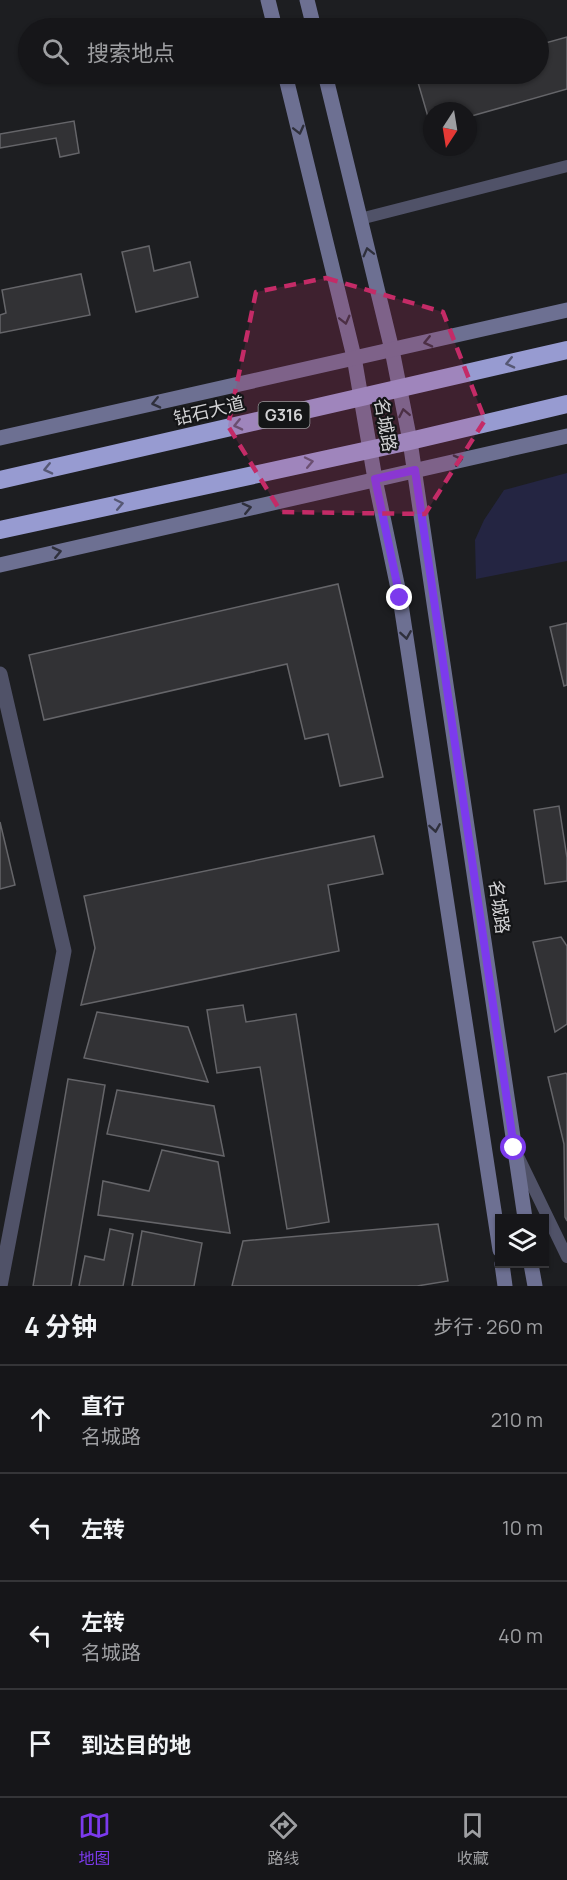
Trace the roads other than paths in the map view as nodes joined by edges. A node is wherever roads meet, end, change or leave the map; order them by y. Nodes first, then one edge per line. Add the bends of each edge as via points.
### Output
1 (268, 0) edge
2 (307, 0) edge
3 (272, 18) edge
4 (312, 18) edge
5 (287, 84) edge
6 (327, 84) edge
7 (567, 166) edge
8 (360, 219) junction
9 (567, 310) edge
10 (392, 350) junction
11 (567, 350) edge
12 (354, 357) junction
13 (399, 388) junction
14 (361, 397) junction
15 (567, 404) edge
16 (567, 436) edge
17 (0, 438) edge
18 (410, 441) junction
19 (370, 449) junction
20 (415, 470) junction
21 (375, 479) junction
22 (0, 480) edge
23 (0, 530) edge
24 (0, 565) edge
25 (0, 674) edge
26 (514, 1148) junction
27 (524, 1214) edge
28 (495, 1217) edge
29 (567, 1257) edge
30 (502, 1268) edge
31 (532, 1268) edge
32 (0, 1286) edge
33 (505, 1286) edge
34 (535, 1286) edge

1 - 3 main road
2 - 4 main road
5 -> 12 main road, 名城路
6 - 8 main road, 名城路
7 - 8 lane
10 -> 8 main road, 名城路
9 -> 10 main road
10 - 12 main road
10 - 13 main road, 名城路
11 -> 13 highway, 钻石大道 / G316
12 - 14 main road, 名城路
12 -> 17 main road
13 - 14 highway, 钻石大道 / G316
18 -> 13 main road, 名城路
14 - 19 main road, 名城路
14 -> 22 highway, 钻石大道 / G316
15 - 18 highway
20 -> 16 main road
18 - 19 highway
18 - 20 main road, 名城路
19 - 21 main road, 名城路
23 -> 19 highway
20 - 21 main road
20 - 26 main road, 名城路
24 -> 21 main road
21 -> 28 main road, 名城路 via 400,598
25 - 32 street via 64,951
26 - 27 main road, 名城路
26 - 29 lane
30 - 33 main road
31 - 34 main road

